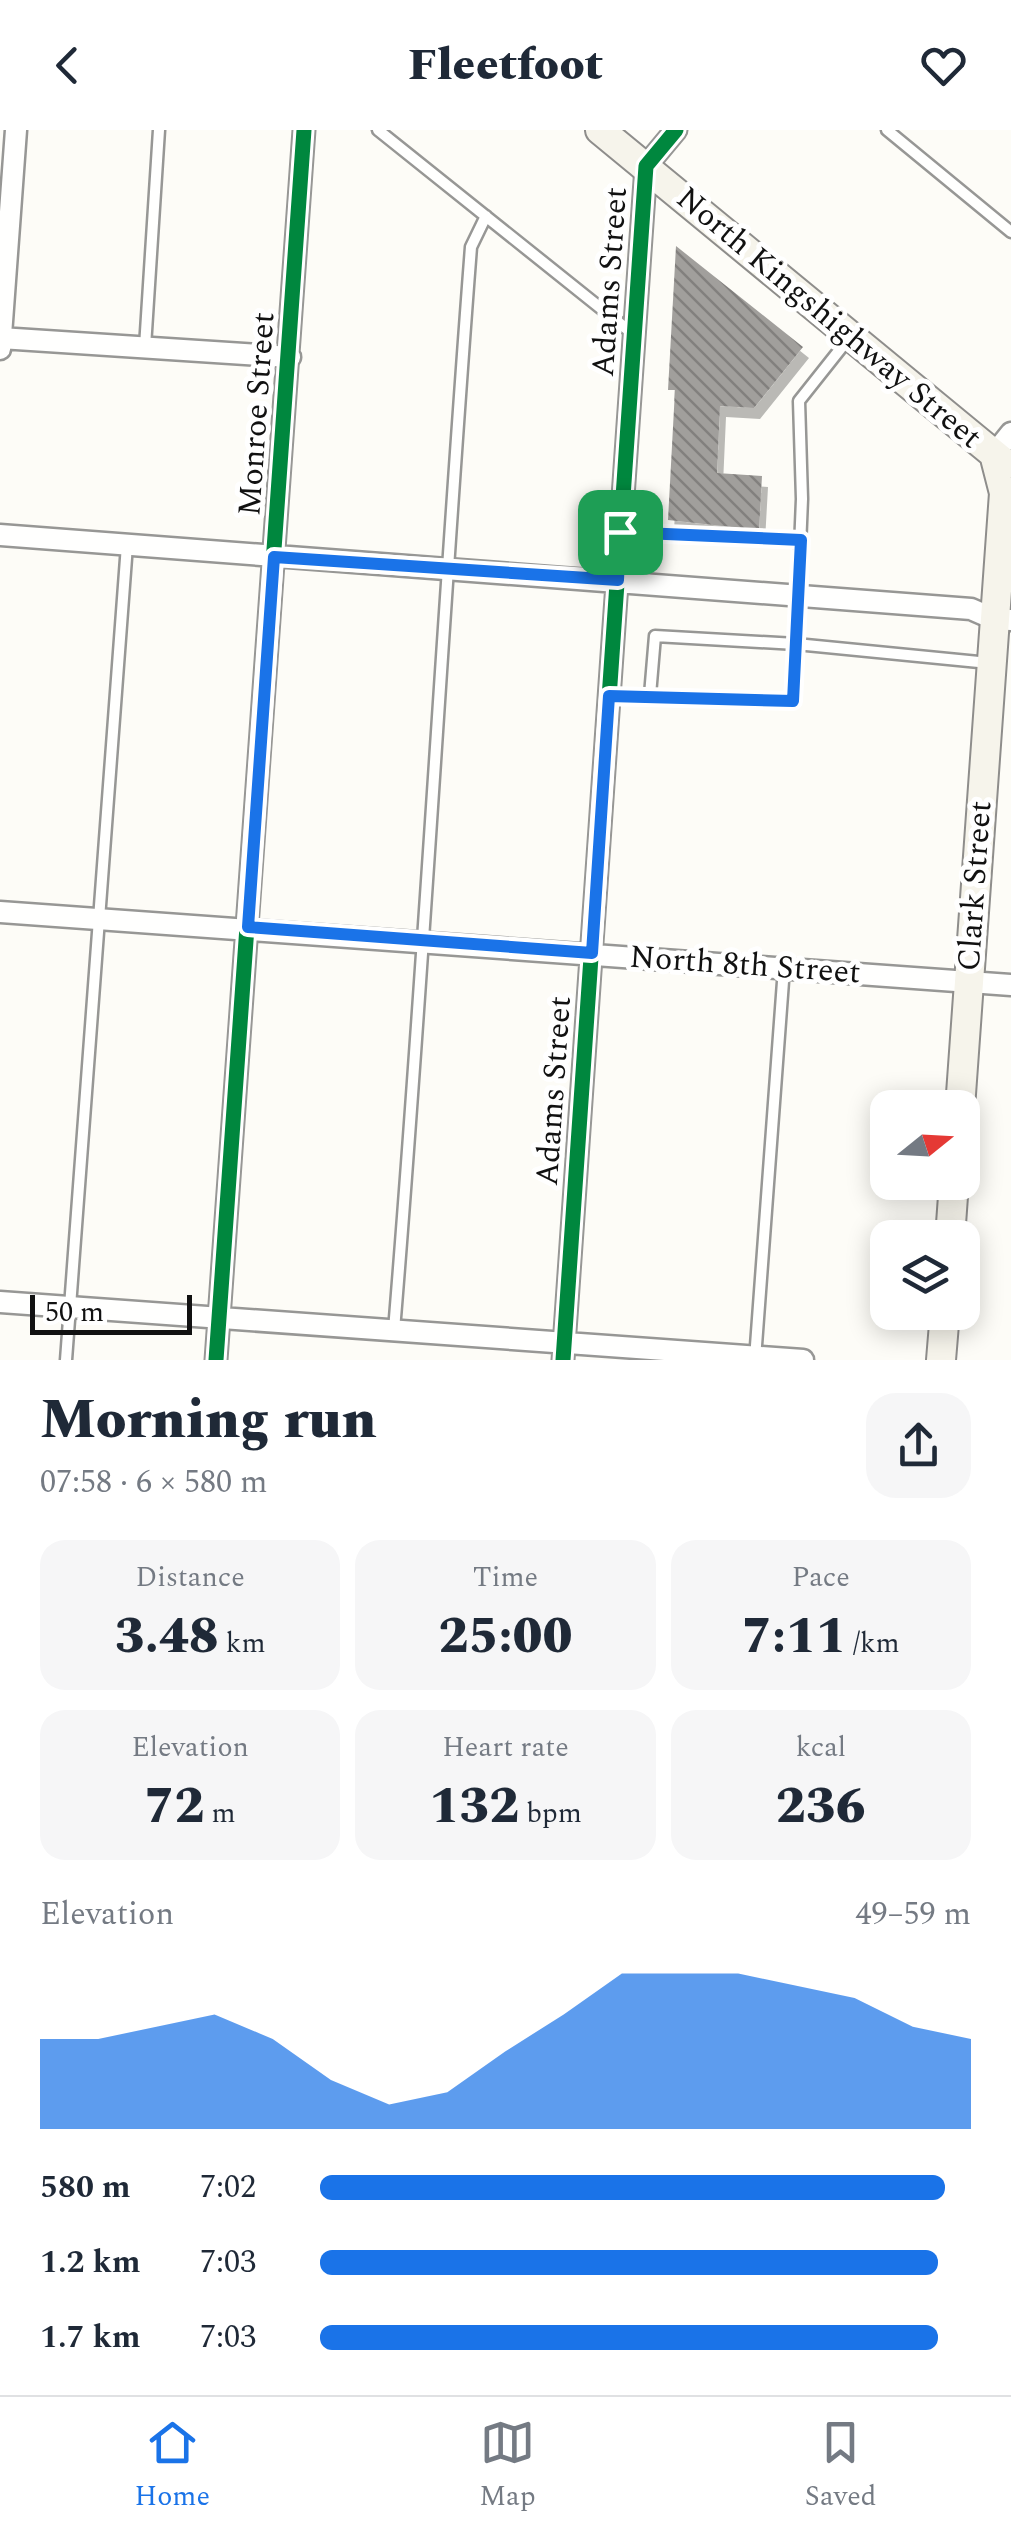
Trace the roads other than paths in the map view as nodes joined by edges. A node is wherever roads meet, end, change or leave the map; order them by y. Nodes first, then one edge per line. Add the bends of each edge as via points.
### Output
1 (16, 130) edge
2 (159, 130) edge
3 (304, 130) edge
4 (378, 130) edge
5 (600, 130) edge
6 (676, 130) edge
7 (887, 130) edge
8 (646, 166) junction
9 (486, 216) junction
10 (1011, 232) edge
11 (634, 335) junction
12 (851, 336) junction
13 (0, 338) edge
14 (145, 348) junction
15 (0, 350) edge
16 (290, 357) junction
17 (1005, 452) edge
18 (620, 532) junction
19 (0, 535) edge
20 (801, 540) junction
21 (127, 545) junction
22 (274, 557) junction
23 (446, 567) junction
24 (618, 580) junction
25 (800, 592) junction
26 (1002, 620) edge
27 (796, 644) junction
28 (990, 663) junction
29 (650, 695) junction
30 (609, 696) junction
31 (0, 912) edge
32 (101, 919) junction
33 (248, 927) junction
34 (426, 941) junction
35 (592, 953) junction
36 (784, 968) junction
37 (969, 982) junction
38 (1011, 985) edge
39 (961, 1090) edge
40 (0, 1302) edge
41 (70, 1307) junction
42 (219, 1318) junction
43 (394, 1330) junction
44 (944, 1330) edge
45 (564, 1351) edge
46 (755, 1358) edge
47 (66, 1360) edge
48 (216, 1360) edge
49 (804, 1360) edge
50 (942, 1360) edge

1 - 13 street
2 - 14 lane
3 - 16 street, Monroe Street
4 - 9 lane
5 - 8 main road, North Kingshighway Street
6 - 8 street
7 - 10 lane
8 - 11 street, Adams Street
8 - 12 main road, North Kingshighway Street
9 - 11 lane
9 - 23 lane via 471,247
11 - 18 street, Adams Street
12 - 17 main road, North Kingshighway Street
12 - 20 lane via 799,402
13 - 14 street
13 - 15 street
14 - 16 street
16 - 22 street, Monroe Street
17 - 26 main road, Clark Street
18 - 20 lane
18 - 24 street, Adams Street
19 - 21 street
20 - 25 lane
21 - 22 street
21 - 32 lane
22 - 23 street
22 - 33 street, Monroe Street
23 - 24 street
23 - 34 lane
24 - 25 street
24 - 30 street, Adams Street
25 - 26 street via 971,609
25 - 27 lane
26 - 28 main road, Clark Street
27 - 28 lane
27 - 29 lane via 793,701
27 - 29 lane via 655,636
28 - 37 main road, Clark Street
29 - 30 lane
30 - 35 street, Adams Street
31 - 32 street, North 8th Street
32 - 33 street, North 8th Street
32 - 41 lane
33 - 34 street, North 8th Street
33 - 42 street, Monroe Street
34 - 35 street, North 8th Street
34 - 43 lane
35 - 36 street, North 8th Street
35 - 45 street, Adams Street
36 - 37 street, North 8th Street
36 - 46 lane
37 - 38 street, North 8th Street
37 - 39 main road, Clark Street
40 - 41 street
41 - 42 street
41 - 47 lane
42 - 43 street
42 - 48 street, Monroe Street
43 - 45 street
44 - 50 main road
45 - 46 street
46 - 49 street

